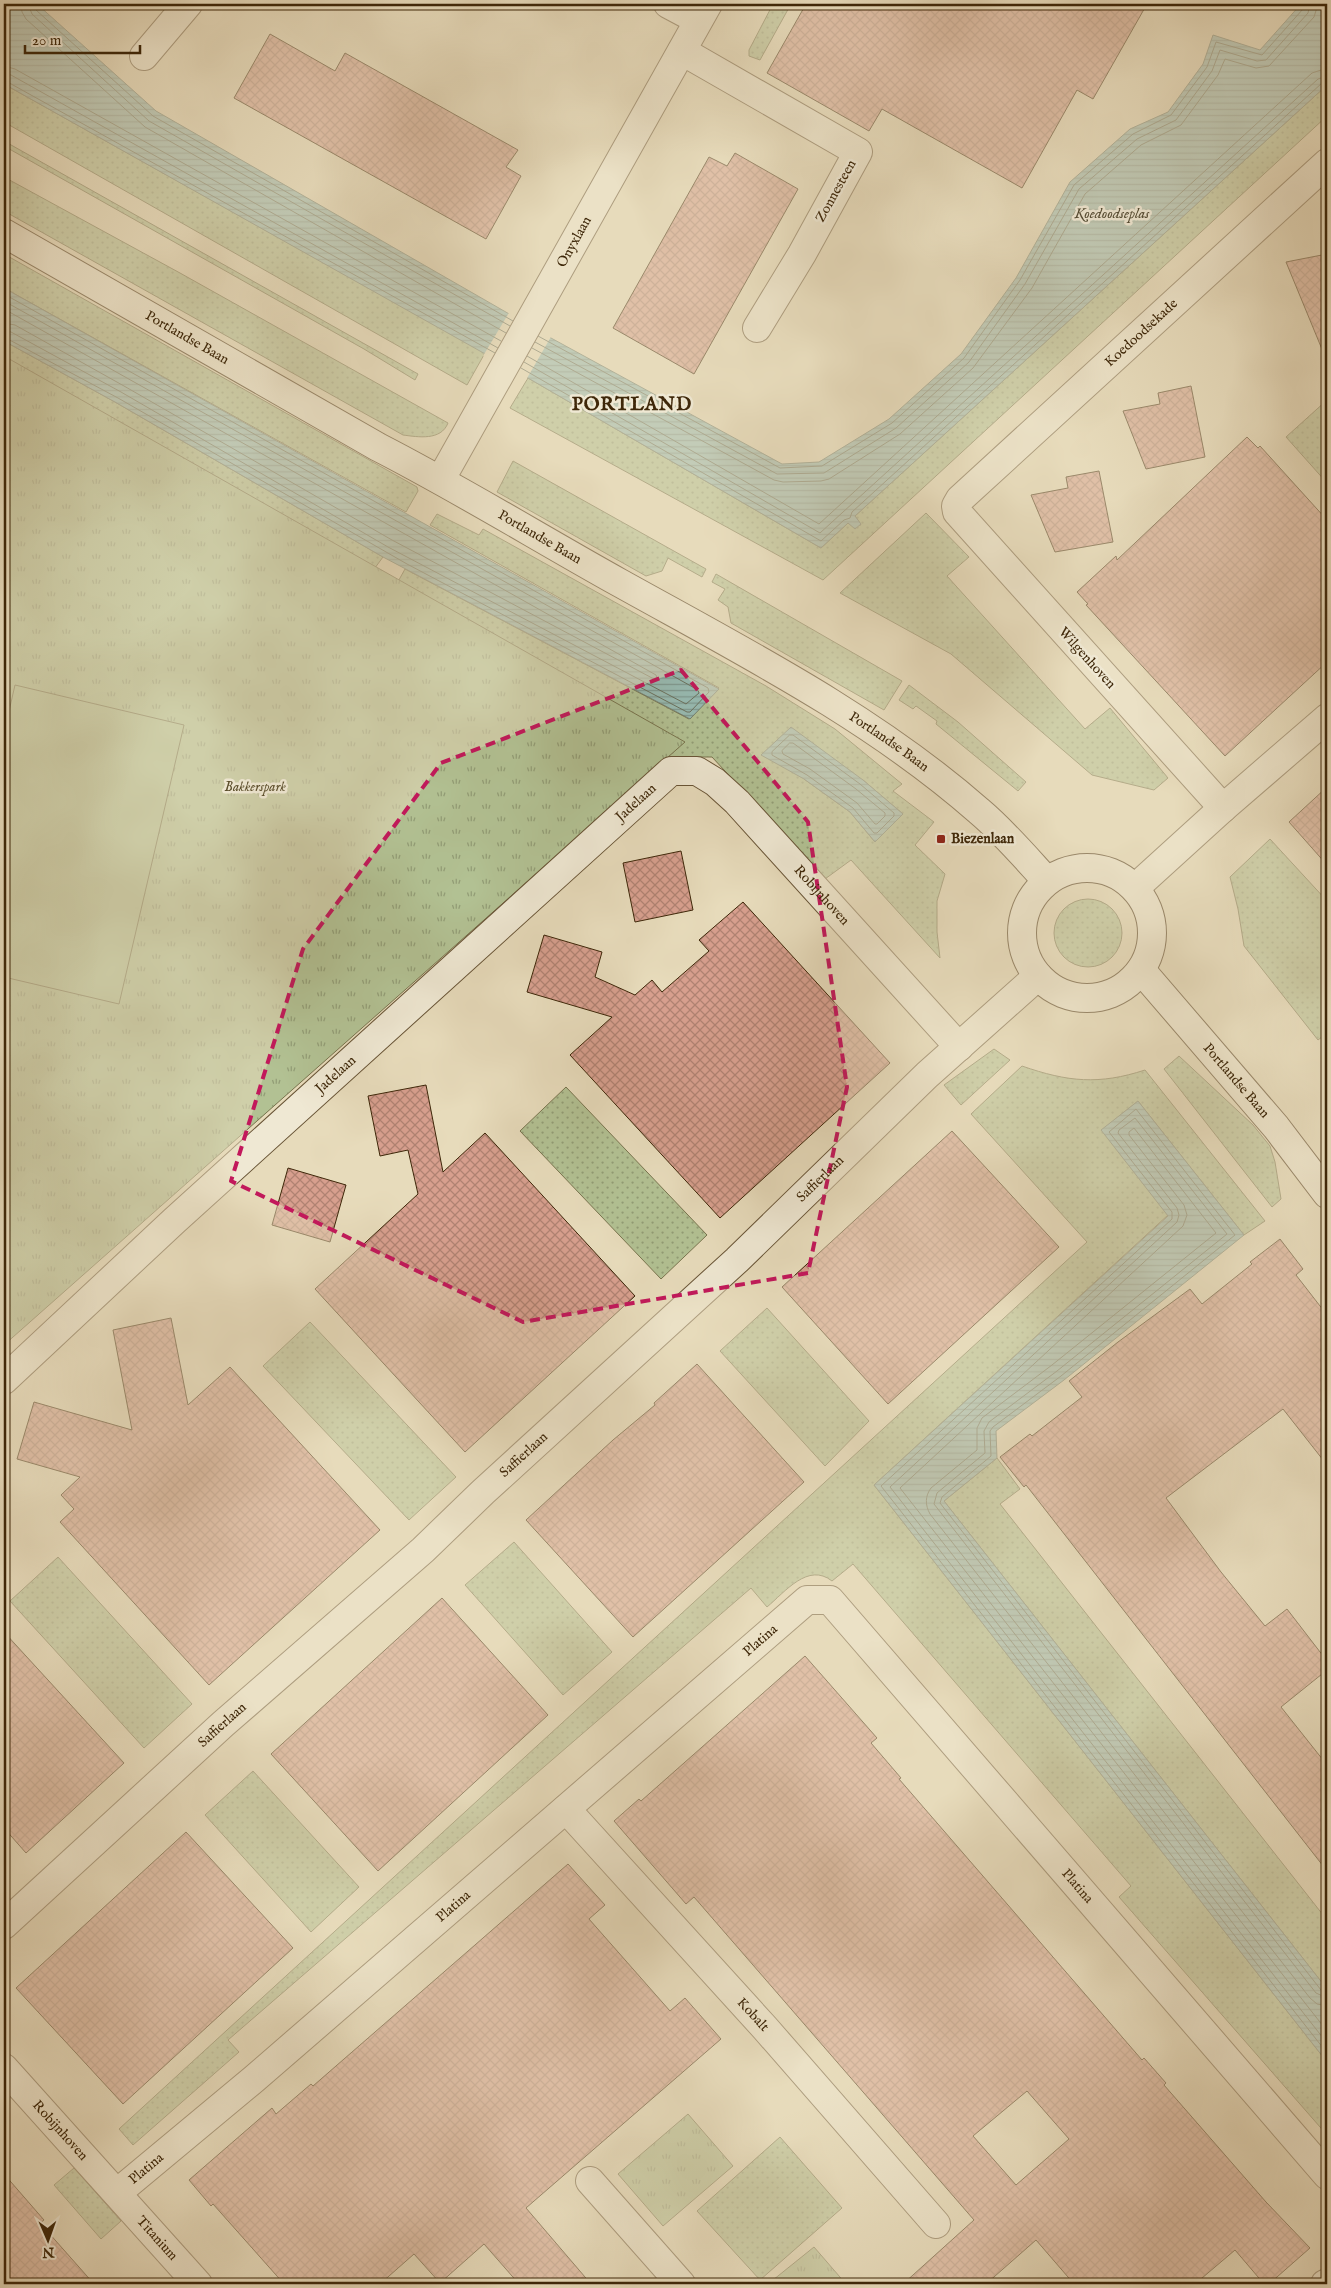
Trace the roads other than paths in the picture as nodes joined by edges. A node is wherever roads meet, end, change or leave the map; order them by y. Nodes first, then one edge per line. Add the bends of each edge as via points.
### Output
1 (188, 4) edge
2 (668, 4) edge
3 (703, 12) edge
4 (682, 51) junction
5 (144, 56) dead end
6 (1327, 163) edge
7 (4, 233) edge
8 (757, 328) dead end
9 (441, 479) junction
10 (956, 506) joint
11 (1327, 718) edge
12 (671, 771) joint
13 (1223, 808) junction
14 (1046, 881) junction
15 (1136, 888) junction
16 (1141, 970) junction
17 (1038, 976) junction
18 (959, 1047) junction
19 (1327, 1194) edge
20 (4, 1380) edge
21 (566, 1809) junction
22 (4, 1925) edge
23 (4, 2068) edge
24 (1327, 2175) edge
25 (590, 2181) dead end
26 (117, 2192) junction
27 (936, 2224) dead end
28 (198, 2284) edge
29 (681, 2284) edge

1 - 5 street
2 - 3 street
3 - 4 street, Onyxlaan
4 - 8 street, Zonnesteen via 858,152
4 - 9 street, Onyxlaan
6 - 10 street, Koedoodsekade
7 - 9 street, Portlandse Baan via 378,447
9 - 14 street, Portlandse Baan via 493,512 796,682 895,744 979,811
10 - 13 street, Wilgenhoven via 957,512 1009,573
11 - 13 street
12 - 18 street, Robijnhoven via 697,771 715,782 736,802
12 - 20 street, Jadelaan via 174,1221
13 - 15 street
14 - 15 street via 1061,872 1093,867 1109,871
14 - 17 street via 1029,901 1021,926 1024,953
15 - 16 street via 1152,919 1153,937
16 - 17 street via 1129,983 1099,998 1065,995
16 - 19 street, Portlandse Baan via 1276,1127
17 - 18 street, Saffierlaan
18 - 22 street, Saffierlaan via 730,1266 430,1543 223,1724
21 - 24 street, Platina via 807,1600 830,1600
21 - 26 street, Platina via 261,2073
21 - 27 street, Kobalt via 765,2028
23 - 26 street, Robijnhoven
25 - 29 street
26 - 28 street, Titanium

